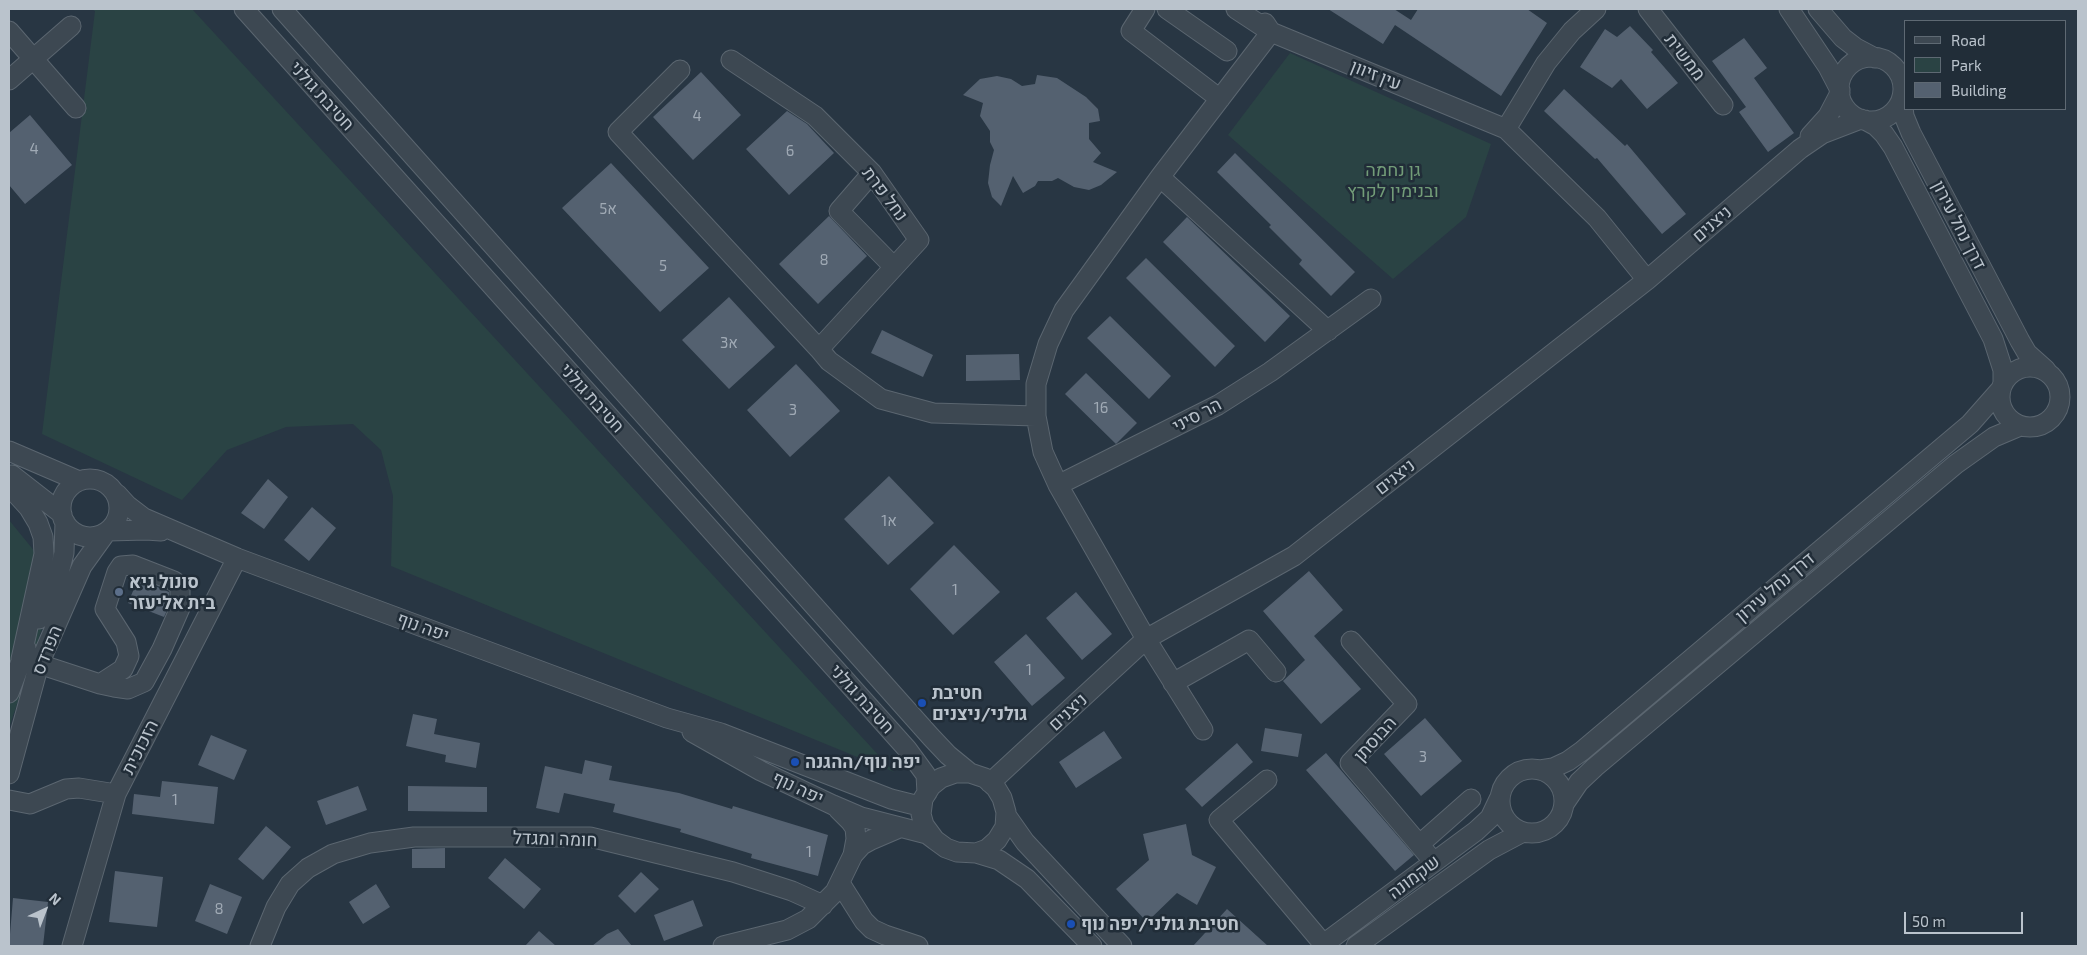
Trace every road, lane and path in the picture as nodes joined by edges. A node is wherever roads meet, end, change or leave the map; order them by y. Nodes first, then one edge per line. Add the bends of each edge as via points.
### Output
1 (244, 9) edge
2 (282, 9) edge
3 (1146, 9) edge
4 (1167, 9) edge
5 (1236, 9) edge
6 (1256, 9) edge
7 (1596, 9) edge
8 (1648, 9) edge
9 (1789, 9) edge
10 (1818, 9) edge
11 (71, 26) dead end
12 (9, 31) edge
13 (1271, 32) junction
14 (1226, 51) dead end
15 (1875, 58) junction
16 (33, 59) junction
17 (731, 60) dead end
18 (680, 70) dead end
19 (9, 80) edge
20 (1840, 91) junction
21 (1902, 98) junction
22 (1220, 99) junction
23 (1723, 105) dead end
24 (76, 108) dead end
25 (1863, 120) junction
26 (1506, 129) junction
27 (1792, 156) junction
28 (872, 173) junction
29 (1160, 177) junction
30 (894, 267) junction
31 (1647, 280) junction
32 (1371, 299) dead end
33 (1328, 331) junction
34 (819, 349) junction
35 (2046, 370) junction
36 (2002, 387) junction
37 (1036, 416) junction
38 (2020, 426) junction
39 (9, 451) edge
40 (9, 473) edge
41 (79, 480) junction
42 (1058, 485) junction
43 (9, 486) edge
44 (117, 494) junction
45 (63, 518) junction
46 (106, 532) junction
47 (180, 533) junction
48 (237, 558) junction
49 (1146, 639) junction
50 (1351, 641) dead end
51 (21, 659) junction
52 (39, 664) junction
53 (1276, 672) dead end
54 (100, 684) junction
55 (1174, 684) junction
56 (9, 693) edge
57 (667, 718) junction
58 (1203, 730) dead end
59 (1540, 770) junction
60 (970, 773) junction
61 (9, 774) edge
62 (1267, 780) dead end
63 (990, 783) junction
64 (116, 794) junction
65 (924, 799) junction
66 (1471, 799) dead end
67 (1499, 799) junction
68 (9, 800) edge
69 (1564, 804) junction
70 (834, 805) junction
71 (1006, 815) junction
72 (899, 828) junction
73 (1523, 832) junction
74 (936, 840) junction
75 (1420, 844) junction
76 (976, 853) junction
77 (853, 855) junction
78 (1434, 862) junction
79 (840, 883) junction
80 (823, 905) junction
81 (72, 946) edge
82 (260, 946) edge
83 (723, 946) edge
84 (918, 946) edge
85 (1092, 946) edge
86 (1122, 946) edge
87 (1323, 946) edge
88 (1356, 946) edge

1 - 65 street, חטיבת גולני via 907,749 926,775
2 - 60 street, חטיבת גולני via 937,743
3 - 22 street via 1131,31
4 - 14 street
5 - 13 street, עין זיוון
6 - 13 street
7 - 26 street via 1572,31 1546,63
8 - 23 street, ממשית
9 - 20 street
10 - 15 street via 1843,38
11 - 16 street
12 - 16 street
13 - 22 street
13 - 26 street, עין זיוון
15 - 20 street via 1861,59 1848,68
15 - 21 street via 1890,63 1897,70 1903,88
16 - 19 street
16 - 24 street
17 - 28 street, נחל פרת via 815,116
18 - 34 street via 618,132
20 - 25 street via 1848,110
20 - 27 street, ניצנים via 1828,116
21 - 25 street via 1894,112 1885,118
21 - 35 street, דרך נחל עירון via 1911,133 2020,342 2027,354
22 - 29 street
25 - 27 street, ניצנים via 1822,134
25 - 36 street, דרך נחל עירון via 1876,126 1893,147 1993,339 2002,370
26 - 31 street, עין זיוון via 1597,218
27 - 31 street, ניצנים
28 - 30 street, נחל פרת via 919,240
28 - 30 street via 839,212
29 - 33 street
29 - 37 street via 1064,310 1048,344 1036,384
30 - 34 street, נחל פרת
31 - 49 street, ניצנים via 1294,556
32 - 33 street, הר סיני
33 - 42 street, הר סיני via 1218,405
34 - 37 street via 829,362 881,399 933,413
35 - 36 street via 2025,367 2009,375
35 - 38 street via 2059,386 2059,407 2046,424
36 - 38 street via 2002,410
36 - 59 street, דרך נחל עירון via 1970,424 1582,751 1553,768
37 - 42 street via 1044,452
38 - 69 street, דרך נחל עירון via 1994,436 1956,464 1596,767 1579,782
39 - 41 street
40 - 45 street
41 - 44 street via 96,478
41 - 45 street via 64,494 61,504
42 - 49 street
43 - 51 street via 29,508 43,537 44,554
44 - 46 street via 119,514 115,524
44 - 47 street, יפה נוף via 144,518
45 - 46 street via 70,529 84,536 93,537
45 - 51 street, הפרדס via 65,544 60,569
46 - 47 street, יפה נוף via 146,530
46 - 52 street, הפרדס via 82,566
47 - 48 street, יפה נוף
48 - 57 street, יפה נוף
48 - 64 street, הזכוכית
49 - 55 street
49 - 63 street, ניצנים
50 - 75 street, הבוסתן via 1407,704 1350,763
51 - 56 street, הפרדס
52 - 54 street
52 - 61 street, הפרדס
53 - 55 street via 1249,640
54 - 54 street via 123,669 129,656 126,642 105,609 121,566 133,564 174,581 180,588 180,608 144,682 128,689
55 - 58 street
57 - 65 street, יפה נוף via 721,733 891,799 915,805
57 - 70 street, יפה נוף via 761,771
59 - 67 street via 1515,773 1507,780
59 - 69 street via 1554,777 1560,785
60 - 63 street
60 - 65 street via 955,773 941,778 931,786
62 - 87 street via 1219,820
63 - 71 street via 1002,798
64 - 68 street via 79,788 66,789 30,804
64 - 81 street, הזכוכית
65 - 74 street via 921,814 924,825
66 - 75 street
67 - 73 street via 1504,818
67 - 78 street, שקמונה via 1490,818
69 - 73 street via 1559,819 1548,830
70 - 72 street, יפה נוף
70 - 77 street via 855,828
71 - 76 street via 1005,827 997,840
71 - 86 street via 1024,842
72 - 74 street, יפה נוף via 927,834
72 - 77 street via 866,842
73 - 88 street, שקמונה via 1488,850
74 - 76 street via 957,852
75 - 78 street, הבוסתן
76 - 85 street via 999,860 1020,874
77 - 79 street
78 - 87 street, שקמונה
79 - 80 street
79 - 84 street via 872,929
80 - 82 street, חומה ומגדל via 734,872 590,837 414,837 370,843 333,854 308,868 290,884 276,907
80 - 83 street via 808,919 787,930

